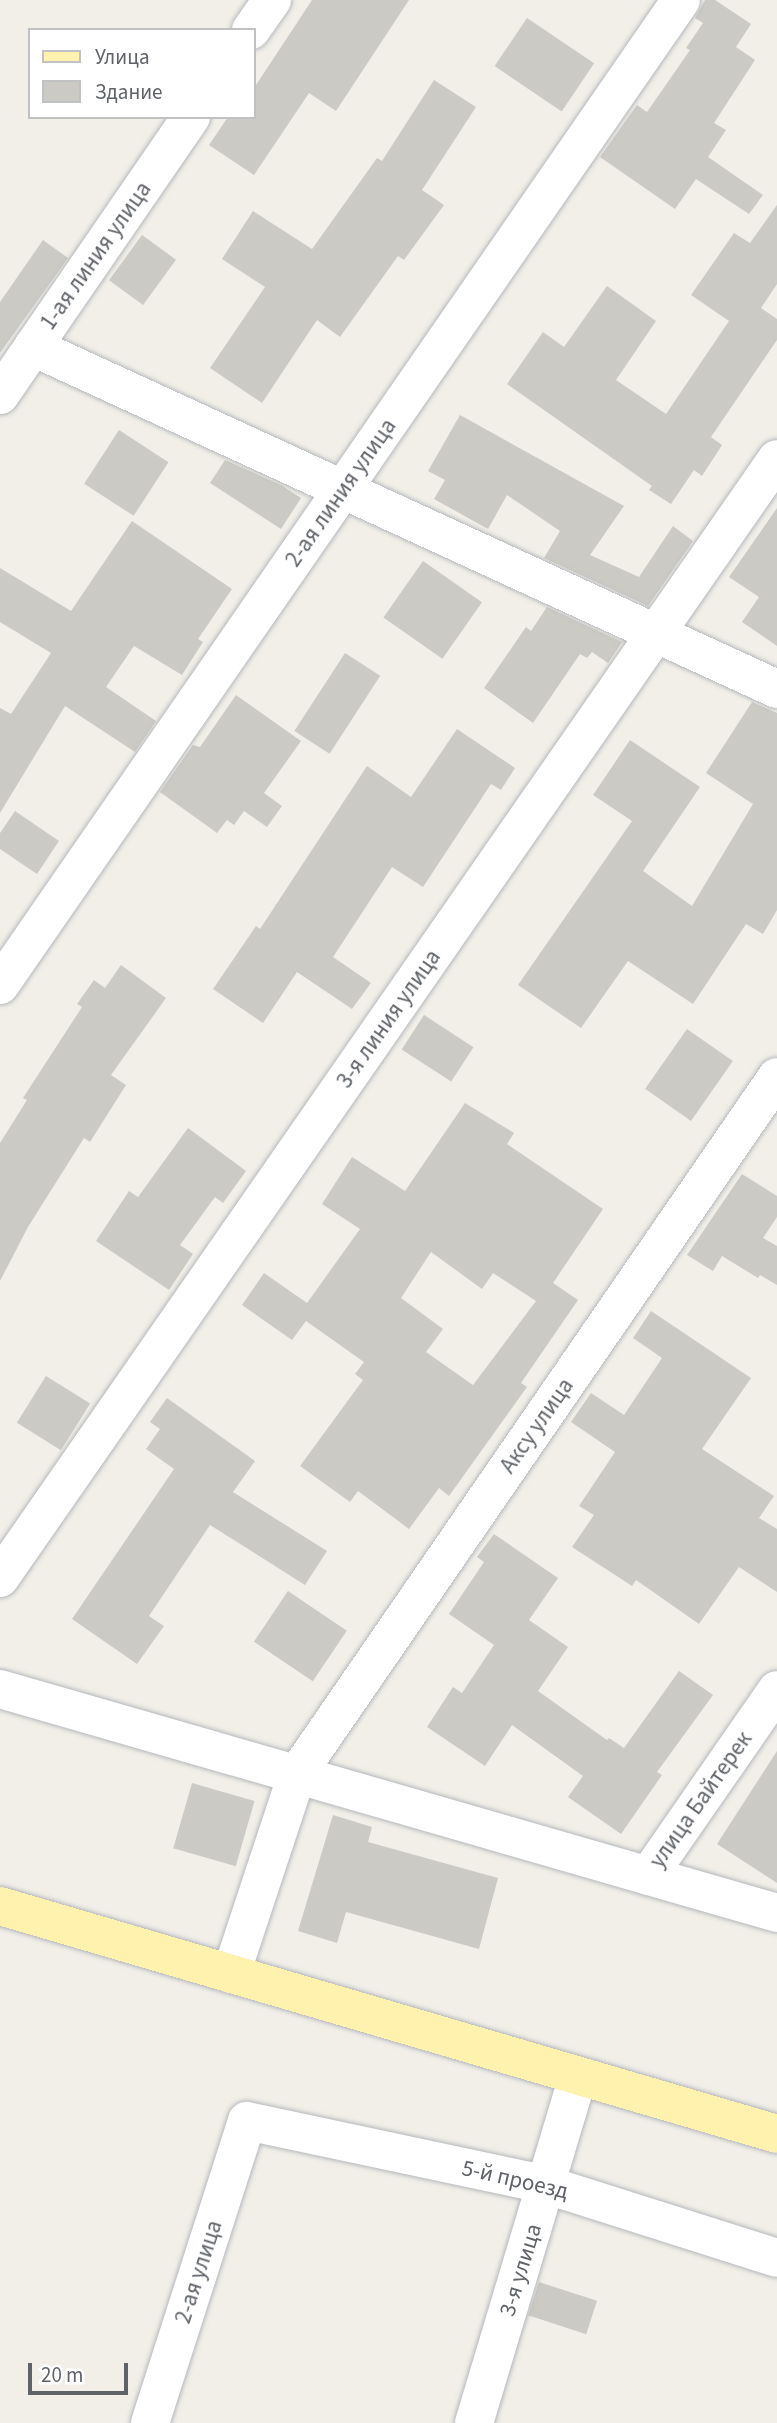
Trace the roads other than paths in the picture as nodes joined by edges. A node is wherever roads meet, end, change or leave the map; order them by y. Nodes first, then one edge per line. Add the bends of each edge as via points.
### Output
1 (272, 0) edge
2 (681, 0) edge
3 (252, 28) edge
4 (190, 119) edge
5 (33, 347) junction
6 (0, 395) edge
7 (777, 459) edge
8 (343, 490) junction
9 (656, 634) junction
10 (777, 689) edge
11 (0, 985) edge
12 (777, 1077) edge
13 (0, 1578) edge
14 (0, 1689) edge
15 (777, 1690) edge
16 (298, 1774) junction
17 (648, 1876) junction
18 (0, 1906) edge
19 (777, 1913) edge
20 (231, 1974) junction
21 (578, 2077) junction
22 (247, 2121) joint
23 (777, 2134) edge
24 (547, 2185) junction
25 (777, 2258) edge
26 (150, 2423) edge
27 (474, 2423) edge

1 - 3 street
2 - 8 street, 2-ая линия улица
4 - 5 street, 1-ая линия улица
5 - 6 street, 1-ая линия улица
5 - 8 street
7 - 9 street, 3-я линия улица
8 - 9 street
8 - 11 street, 2-ая линия улица
9 - 10 street
9 - 13 street, 3-я линия улица
12 - 16 street, Аксу улица
14 - 16 street
15 - 17 street, улица Байтерек
16 - 17 street
16 - 20 street, Аксу улица
17 - 19 street
18 - 20 main road
20 - 21 main road
21 - 23 main road
21 - 24 street, 3-я улица
22 - 24 street, 5-й проезд
22 - 26 street, 2-ая улица
24 - 25 street, 5-й проезд
24 - 27 street, 3-я улица

